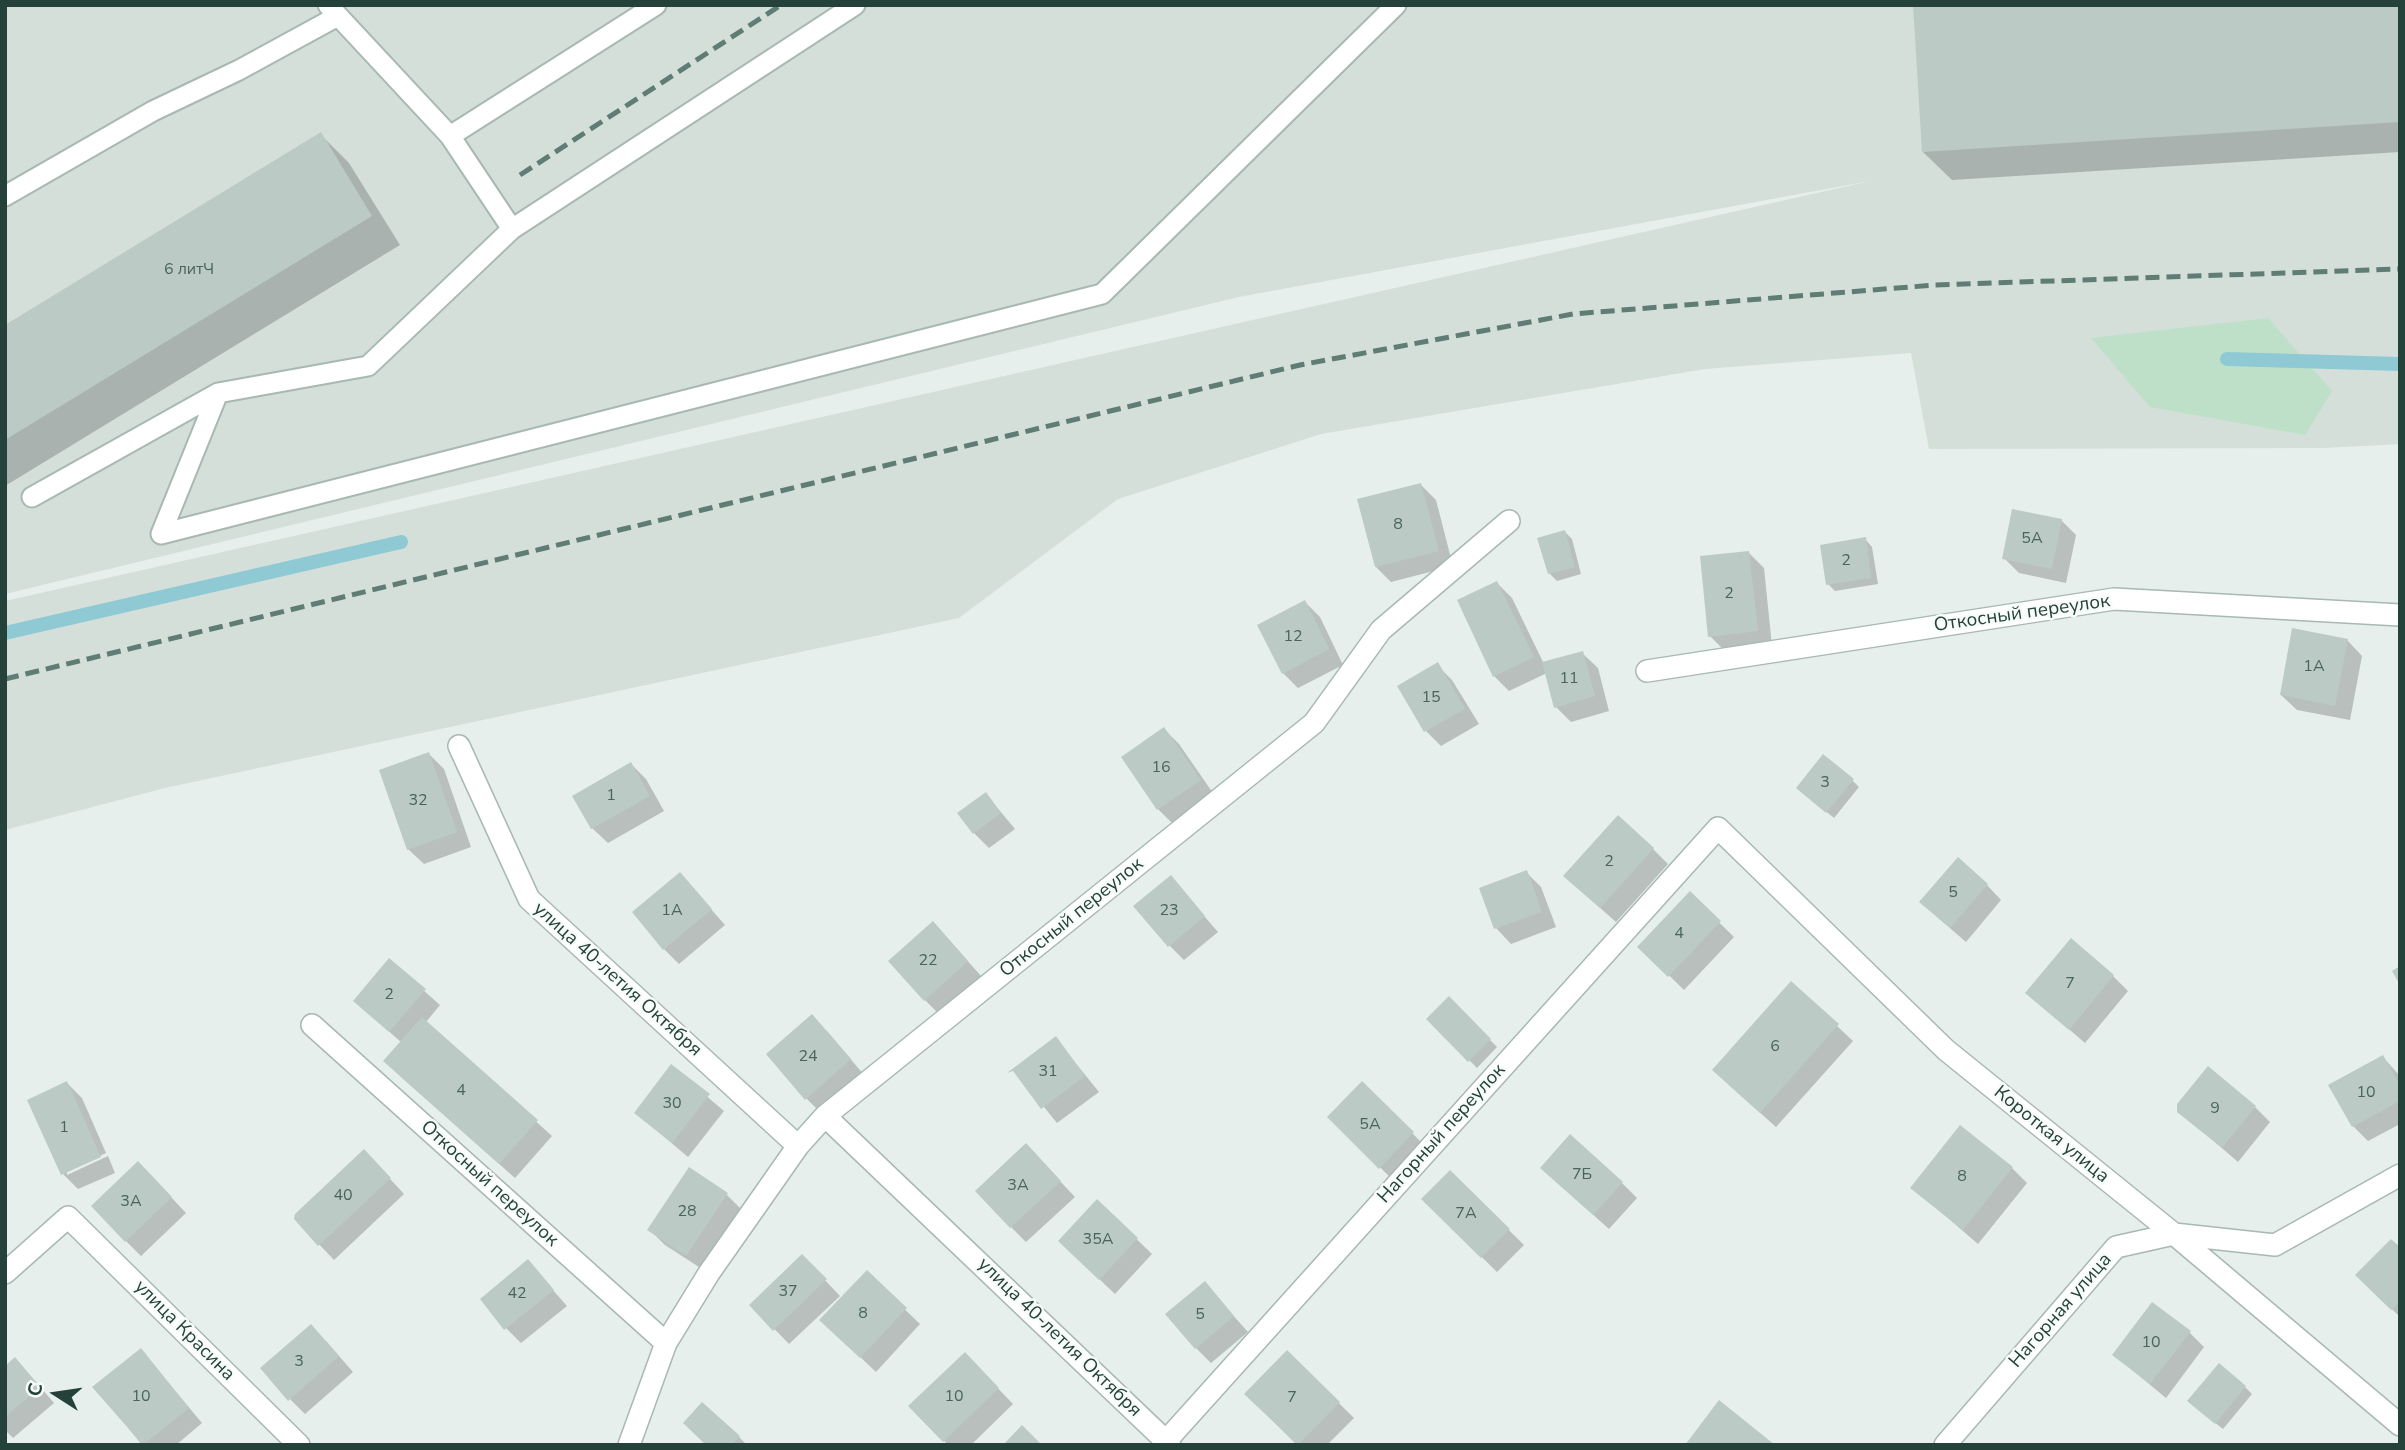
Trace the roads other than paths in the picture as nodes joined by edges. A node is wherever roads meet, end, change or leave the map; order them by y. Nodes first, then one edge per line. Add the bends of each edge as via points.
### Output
1 (656, 5) edge
2 (855, 5) edge
3 (1395, 5) edge
4 (333, 11) edge
5 (450, 136) junction
6 (5, 196) edge
7 (512, 229) junction
8 (218, 393) junction
9 (32, 497) dead end
10 (1509, 521) dead end
11 (2400, 615) edge
12 (1647, 671) dead end
13 (459, 746) dead end
14 (1718, 828) joint
15 (312, 1026) dead end
16 (825, 1116) junction
17 (798, 1146) junction
18 (2400, 1175) edge
19 (2174, 1234) junction
20 (5, 1273) edge
21 (666, 1343) junction
22 (2400, 1425) edge
23 (1168, 1443) edge
24 (299, 1445) edge
25 (629, 1445) edge
26 (1945, 1445) edge

1 - 5 lane
2 - 7 lane
3 - 8 lane via 1102,294 161,534
4 - 5 lane
4 - 6 lane via 239,70 153,111
5 - 7 lane
7 - 8 lane via 368,366
8 - 9 lane
10 - 16 street, Откосный переулок via 1381,630 1314,723
11 - 12 street, Откосный переулок via 2114,599
13 - 17 street, улица 40-летия Октября via 528,900
14 - 19 street, Короткая улица via 1946,1050
14 - 23 street, Нагорный переулок
15 - 21 street, Откосный переулок
16 - 17 street, Откосный переулок
16 - 23 street, улица 40-летия Октября
17 - 21 street, Откосный переулок
18 - 19 street, Нагорная улица via 2275,1245
19 - 22 street, Короткая улица
19 - 26 street, Нагорная улица via 2116,1247
20 - 24 street, улица Красина via 68,1217
21 - 25 street, Откосный переулок

